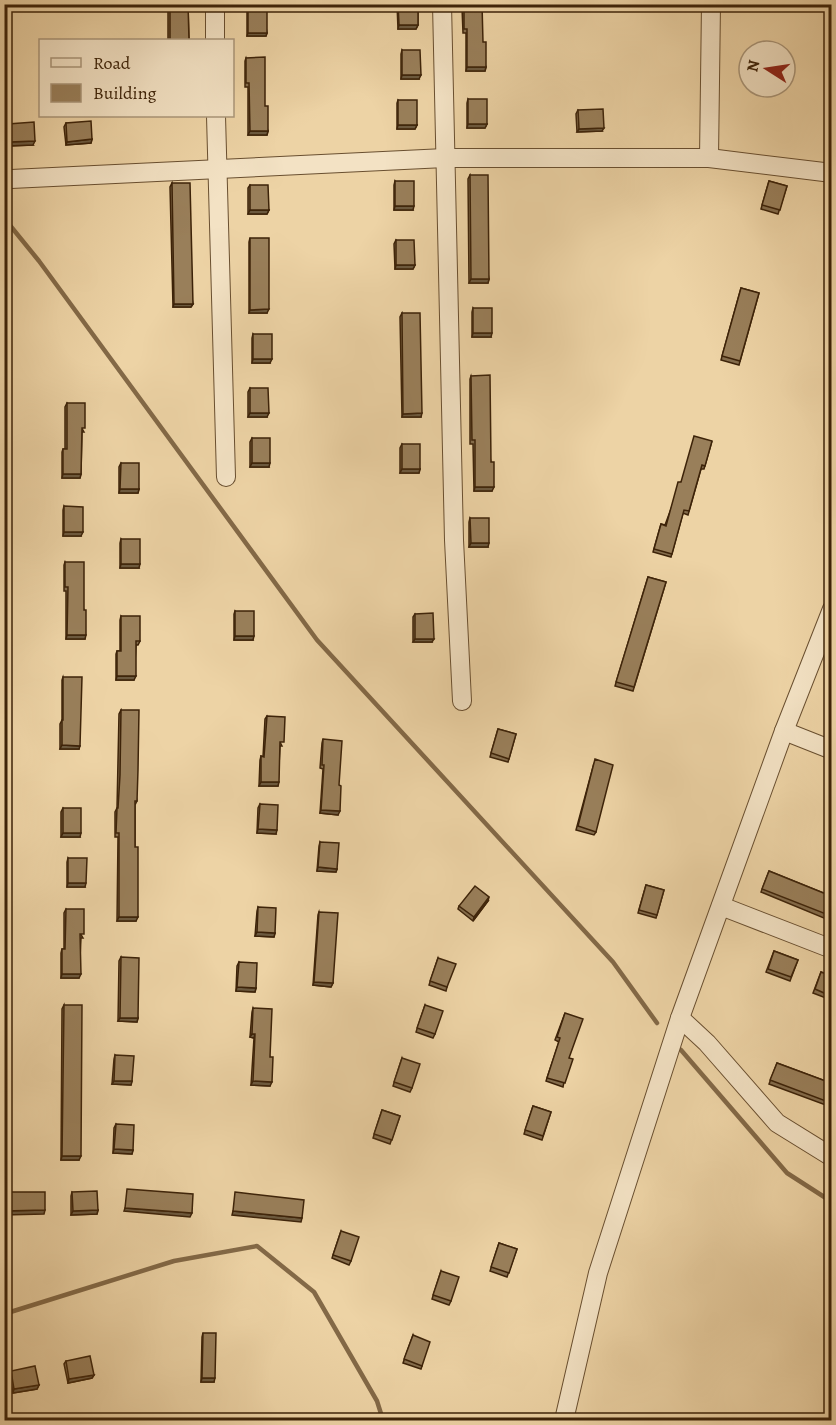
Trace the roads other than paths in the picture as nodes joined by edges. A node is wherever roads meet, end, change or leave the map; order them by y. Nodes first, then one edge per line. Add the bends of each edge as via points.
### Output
1 (214, 4) edge
2 (442, 4) edge
3 (711, 4) edge
4 (215, 39) edge
5 (216, 117) edge
6 (445, 158) junction
7 (709, 158) junction
8 (217, 168) junction
9 (831, 173) edge
10 (11, 179) dead end
11 (226, 477) dead end
12 (831, 609) edge
13 (462, 701) dead end
14 (784, 731) junction
15 (831, 750) edge
16 (721, 906) junction
17 (831, 949) edge
18 (680, 1018) junction
19 (831, 1157) edge
20 (564, 1420) edge

1 - 4 street
2 - 6 street
3 - 7 street
5 - 8 street
6 - 7 street
6 - 8 street
6 - 13 street
7 - 9 street
8 - 10 street
8 - 11 street
12 - 14 street
14 - 15 street
14 - 16 street
16 - 17 street
16 - 18 street
18 - 19 street via 707,1042 777,1123
18 - 20 street via 598,1273

